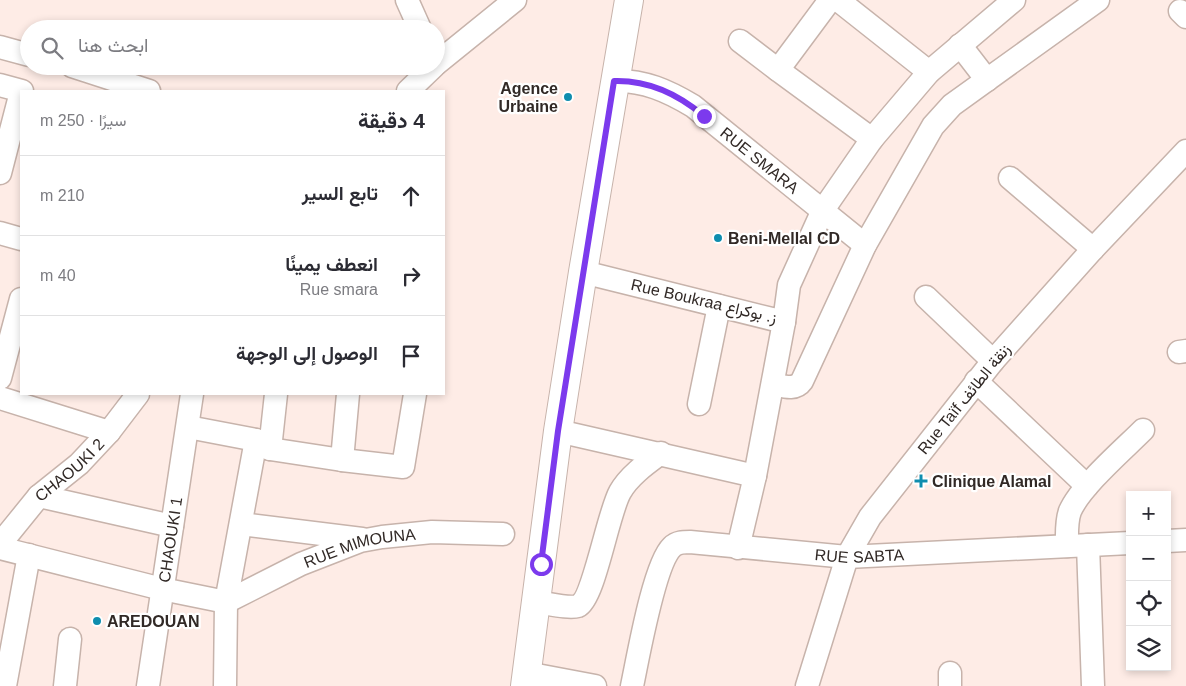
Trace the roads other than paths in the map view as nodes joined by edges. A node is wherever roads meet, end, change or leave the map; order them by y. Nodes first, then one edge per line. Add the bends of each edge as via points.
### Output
1 (407, 0) edge
2 (515, 0) edge
3 (629, 0) edge
4 (830, 0) edge
5 (838, 0) edge
6 (1014, 0) edge
7 (1098, 0) edge
8 (416, 20) edge
9 (740, 41) dead end
10 (960, 45) junction
11 (0, 48) edge
12 (20, 53) edge
13 (445, 57) edge
14 (778, 70) junction
15 (928, 72) junction
16 (100, 75) edge
17 (425, 75) edge
18 (987, 80) junction
19 (614, 81) junction
20 (0, 85) edge
21 (146, 90) edge
22 (409, 90) edge
23 (20, 92) edge
24 (20, 102) edge
25 (17, 134) edge
26 (872, 139) junction
27 (1186, 151) edge
28 (0, 173) edge
29 (1010, 178) dead end
30 (823, 210) junction
31 (0, 233) edge
32 (20, 239) edge
33 (865, 245) junction
34 (1093, 249) junction
35 (583, 272) junction
36 (926, 296) dead end
37 (20, 303) edge
38 (719, 306) junction
39 (784, 322) junction
40 (993, 361) junction
41 (0, 378) edge
42 (976, 380) junction
43 (773, 384) junction
44 (137, 395) edge
45 (192, 395) edge
46 (276, 395) edge
47 (348, 395) edge
48 (415, 395) edge
49 (0, 398) edge
50 (699, 404) dead end
51 (188, 427) junction
52 (1143, 430) dead end
53 (558, 431) junction
54 (109, 432) junction
55 (263, 444) junction
56 (661, 453) junction
57 (342, 460) junction
58 (755, 476) junction
59 (1087, 486) junction
60 (39, 496) junction
61 (241, 524) junction
62 (172, 526) junction
63 (4, 532) edge
64 (503, 534) dead end
65 (368, 540) junction
66 (1186, 540) edge
67 (1171, 541) edge
68 (1126, 543) edge
69 (1077, 546) junction
70 (0, 548) edge
71 (738, 548) junction
72 (29, 555) junction
73 (847, 557) junction
74 (162, 589) junction
75 (226, 602) junction
76 (536, 602) junction
77 (70, 639) dead end
78 (526, 679) edge
79 (5, 686) edge
80 (65, 686) edge
81 (148, 686) edge
82 (225, 686) edge
83 (595, 686) edge
84 (632, 686) edge
85 (807, 686) edge
86 (1093, 686) edge

1 - 8 street
2 - 13 street
3 - 19 main road
4 - 14 street
5 - 15 street
6 - 10 street, Rue Boukraa ز. بوكراع
7 - 18 street
9 - 14 street
10 - 15 street, Rue Boukraa ز. بوكراع
10 - 18 street
11 - 12 street
14 - 26 street
15 - 26 street, Rue Boukraa ز. بوكراع
16 - 21 street
17 - 22 street
18 - 33 street via 952,105 933,126
19 - 30 street, RUE SMARA via 642,83 687,103
19 - 35 main road
20 - 23 street
24 - 25 street
25 - 28 street
26 - 30 street, Rue Boukraa ز. بوكراع
27 - 34 street, Rue Taïf زنقة الطائف
29 - 34 street
30 - 33 street, RUE SMARA
30 - 39 street, Rue Boukraa ز. بوكراع via 789,285
31 - 32 street
33 - 43 street via 799,385
34 - 40 street, Rue Taïf زنقة الطائف
35 - 38 street, Rue Boukraa ز. بوكراع
35 - 53 main road
36 - 40 street
37 - 41 street
38 - 39 street, Rue Boukraa ز. بوكراع
38 - 50 street
39 - 43 street
40 - 42 street, Rue Taïf زنقة الطائف
42 - 59 street
42 - 73 street, Rue Taïf زنقة الطائف via 870,517
43 - 58 street
44 - 54 street, CHAOUKI 2
45 - 51 street, CHAOUKI 1
46 - 55 street
47 - 57 street
48 - 57 street via 403,467
49 - 54 street
51 - 55 street
51 - 62 street, CHAOUKI 1
52 - 59 street
53 - 56 street
53 - 76 main road
54 - 60 street, CHAOUKI 2 via 79,464
55 - 57 street
55 - 61 street
56 - 58 street
56 - 76 street via 642,467 620,492 590,590 581,604 573,607
58 - 71 street
59 - 69 street via 1071,510 1067,525
60 - 62 street
60 - 63 street, CHAOUKI 2
61 - 65 street
61 - 75 street
62 - 74 street, CHAOUKI 1
64 - 65 street, RUE MIMOUNA via 432,532
65 - 75 street, RUE MIMOUNA via 301,564
66 - 67 street
68 - 69 street, RUE SABTA
69 - 73 street, RUE SABTA
69 - 86 street
70 - 72 street
71 - 73 street, RUE SABTA
71 - 84 street, RUE SABTA via 690,542 673,546 663,561
72 - 74 street
72 - 79 street
73 - 85 street, Rue Taïf زنقة الطائف
74 - 75 street
74 - 81 street, CHAOUKI 1
75 - 82 street
76 - 78 main road
77 - 80 street
78 - 83 street

